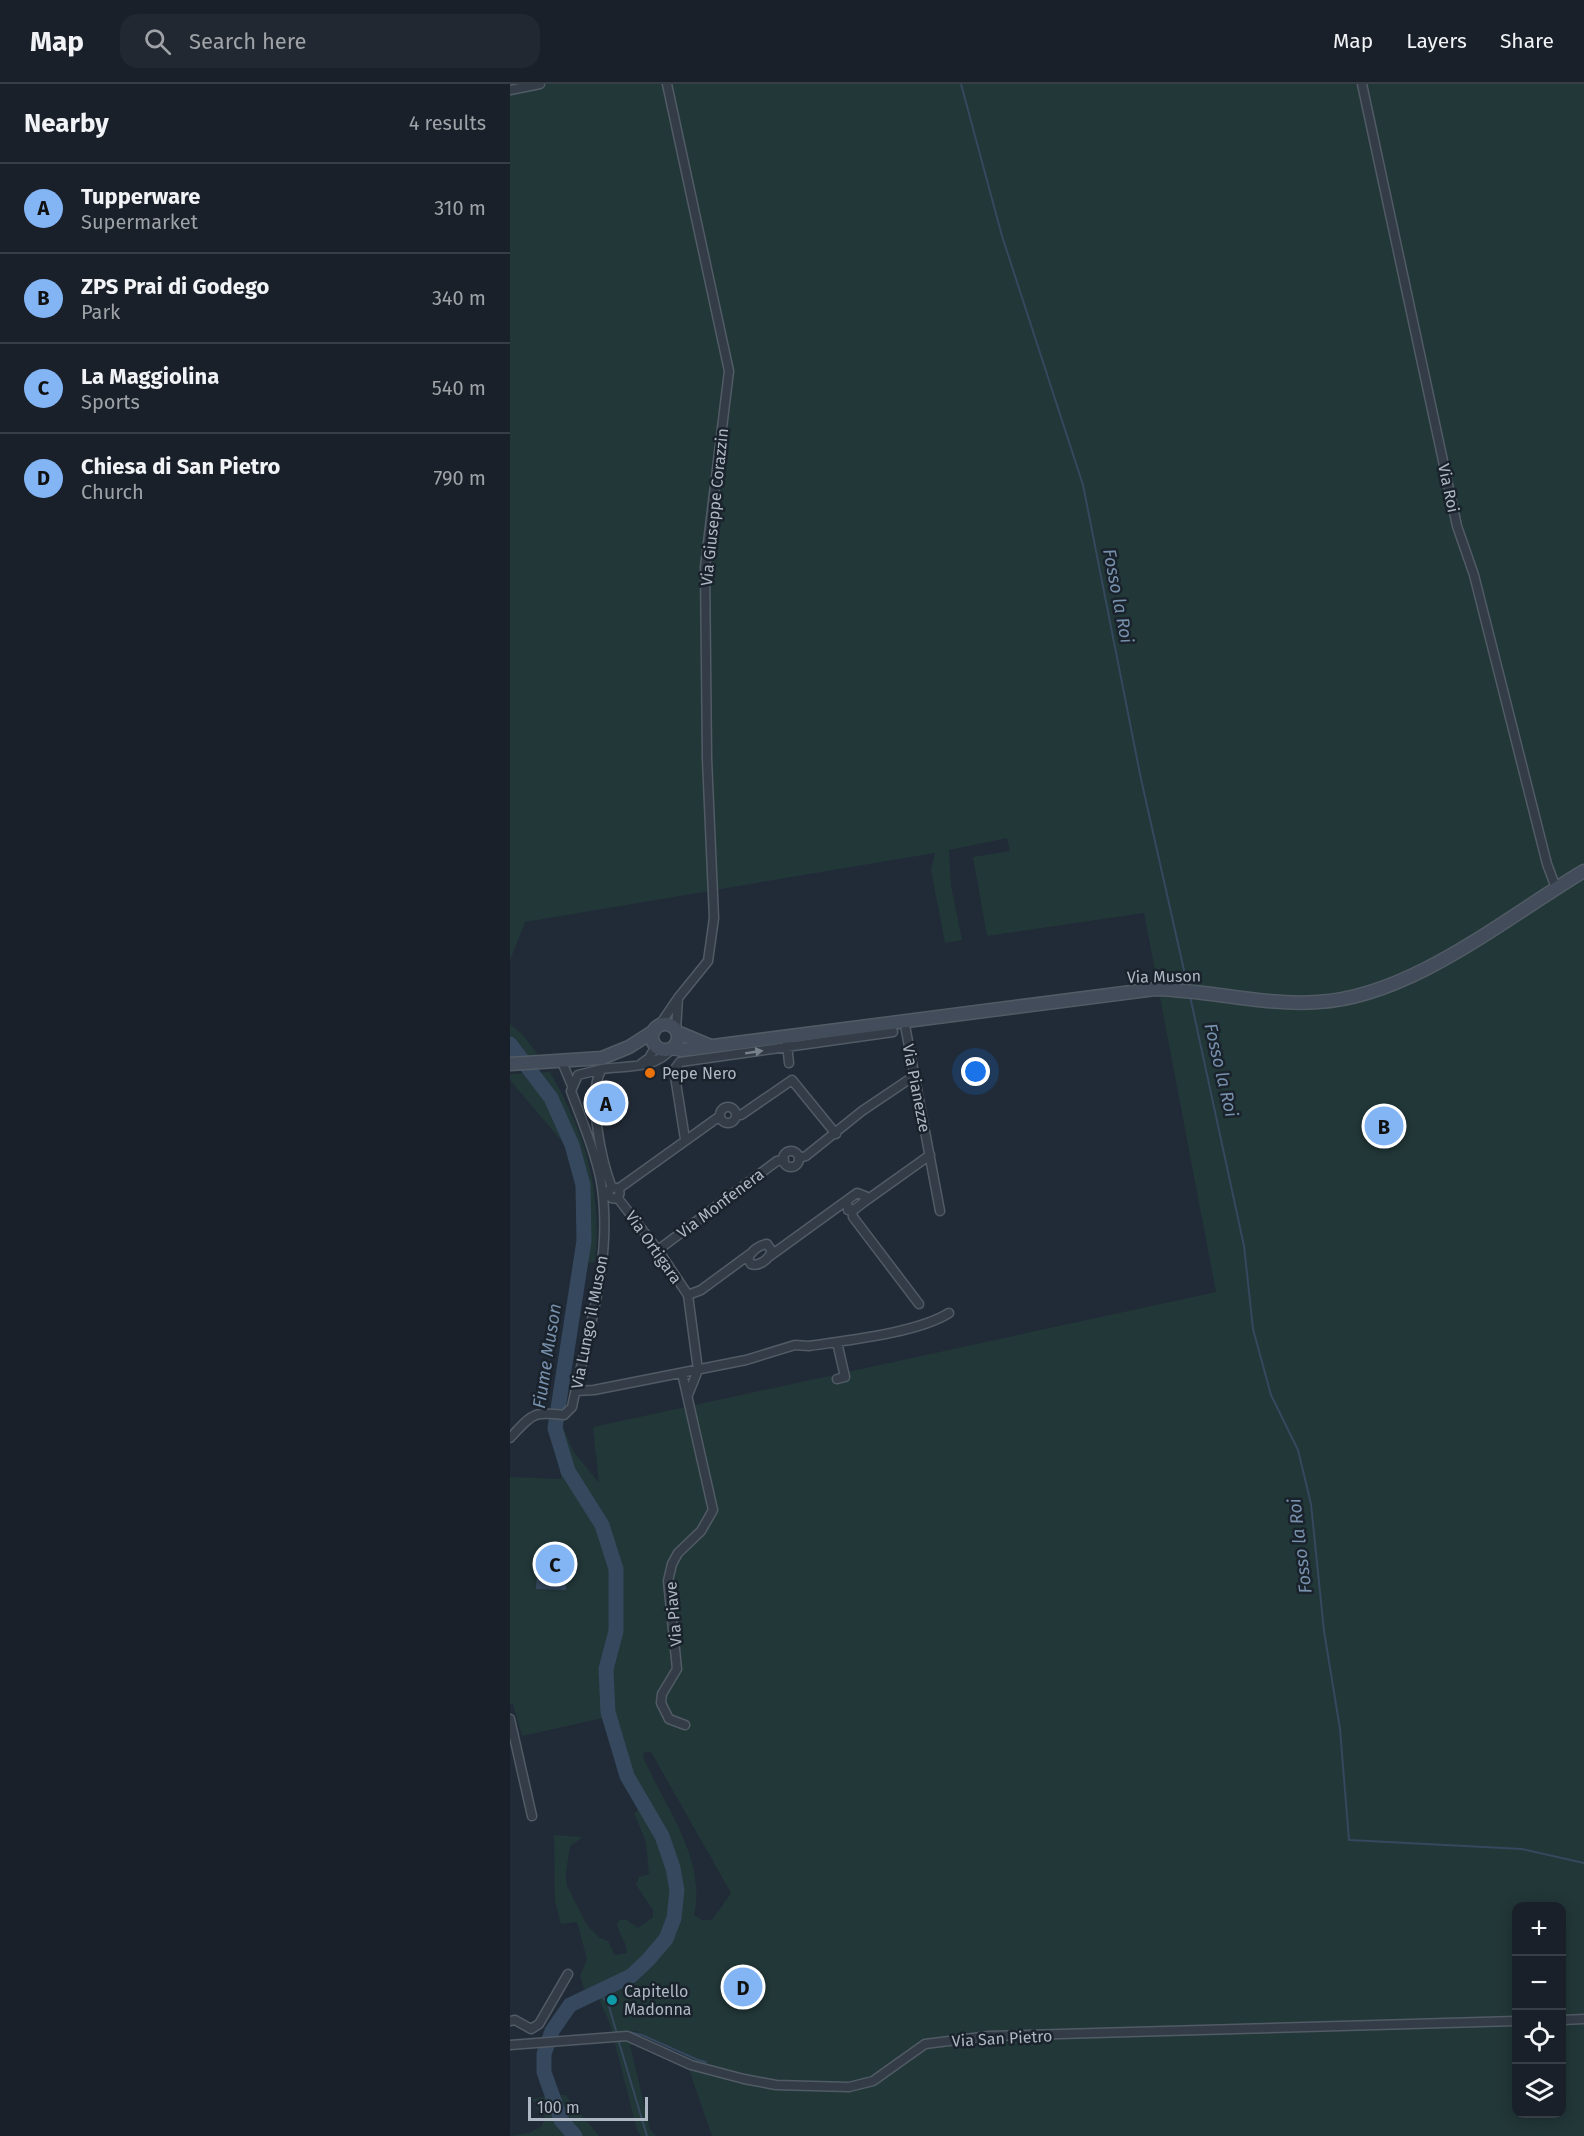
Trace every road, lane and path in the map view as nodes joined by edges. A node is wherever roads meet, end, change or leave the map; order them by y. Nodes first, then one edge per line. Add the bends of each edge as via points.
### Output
1 (540, 84) edge
2 (667, 84) edge
3 (1362, 84) edge
4 (510, 90) edge
5 (1584, 871) edge
6 (1556, 888) junction
7 (678, 998) junction
8 (904, 1020) junction
9 (657, 1028) junction
10 (677, 1031) junction
11 (866, 1031) junction
12 (893, 1032) dead end
13 (787, 1042) junction
14 (655, 1046) junction
15 (713, 1046) junction
16 (629, 1047) junction
17 (672, 1049) junction
18 (562, 1062) junction
19 (511, 1064) edge
20 (641, 1064) junction
21 (602, 1069) junction
22 (914, 1076) junction
23 (790, 1080) junction
24 (572, 1086) junction
25 (836, 1134) junction
26 (685, 1139) junction
27 (930, 1155) junction
28 (616, 1191) junction
29 (845, 1206) junction
30 (940, 1211) dead end
31 (770, 1246) junction
32 (780, 1248) junction
33 (658, 1250) junction
34 (770, 1256) junction
35 (746, 1259) junction
36 (688, 1296) junction
37 (919, 1304) dead end
38 (949, 1313) dead end
39 (837, 1342) junction
40 (698, 1370) junction
41 (682, 1373) junction
42 (837, 1378) dead end
43 (576, 1391) junction
44 (688, 1396) junction
45 (510, 1438) edge
46 (510, 1719) edge
47 (685, 1725) dead end
48 (532, 1816) dead end
49 (568, 1974) dead end
50 (1584, 2019) edge
51 (1566, 2020) edge
52 (510, 2021) edge
53 (1512, 2021) edge
54 (510, 2043) edge

1 - 4 street
2 - 7 street, Via Giuseppe Corazzin via 729,371 705,567 706,759 714,918 708,961
3 - 6 street, Via Roi via 1457,526 1474,575
5 - 6 main road, Via Muson
6 - 8 main road, Via Muson via 1429,968 1377,992 1301,1003 1184,989 1130,991
7 - 9 street, Via Giuseppe Corazzin
7 - 10 street
8 - 11 main road, Via Muson
8 - 22 street, Via Pianezze
9 - 10 main road, Via Muson via 668,1025
9 - 14 main road via 652,1038
9 - 16 main road, Via Muson
10 - 15 main road, Via Muson
10 - 17 main road via 678,1041
11 - 12 street
11 - 13 main road, Via Muson
13 - 15 main road, Via Muson
13 - 23 street
26 -> 13 street via 676,1066 680,1062
14 - 16 main road, Via Muson
14 - 17 main road, Via Muson
14 - 20 street
15 - 17 main road, Via Muson
16 - 18 main road, Via Muson via 602,1058
17 - 20 street via 658,1060
18 - 19 main road, Via Muson
18 - 24 street, Via Lungo il Muson
20 - 21 street
21 - 24 street via 581,1073
21 - 28 street via 596,1083 596,1099 604,1163
22 - 25 street, Via Monfenera
22 - 27 street, Via Pianezze
23 - 25 street via 795,1081
23 - 26 street via 741,1115 729,1107 723,1109 720,1116
24 - 43 street, Via Lungo il Muson via 596,1161 604,1223 599,1280
25 - 33 street, Via Monfenera via 792,1167 784,1160 777,1161
26 - 28 street
27 - 29 street, Via Pianezze via 876,1195 864,1199 857,1193
27 - 30 street, Via Pianezze
28 - 33 street, Via Ortigara
29 - 32 street
29 - 37 street
31 - 32 street
31 - 34 street
31 - 35 street via 762,1245
32 - 34 street
33 - 36 street, Via Ortigara
34 - 35 street via 758,1264
35 - 36 street
36 - 40 street, Via Ortigara
38 - 39 street via 935,1321
39 - 40 street via 795,1345
39 - 42 street via 845,1377
40 - 41 street
40 - 44 street
41 - 43 street
41 - 44 street, Via Piave
43 - 45 street, Via Lungo il Muson via 572,1407 564,1415 531,1415
44 - 47 street, Via Piave via 713,1510 701,1531 678,1553 668,1581 677,1670 662,1694 661,1703 669,1719
46 - 48 street
49 - 52 street via 539,2024 531,2029
50 - 51 street
53 - 54 street, Via San Pietro via 989,2036 925,2044 873,2081 849,2087 776,2085 744,2079 691,2065 635,2038

